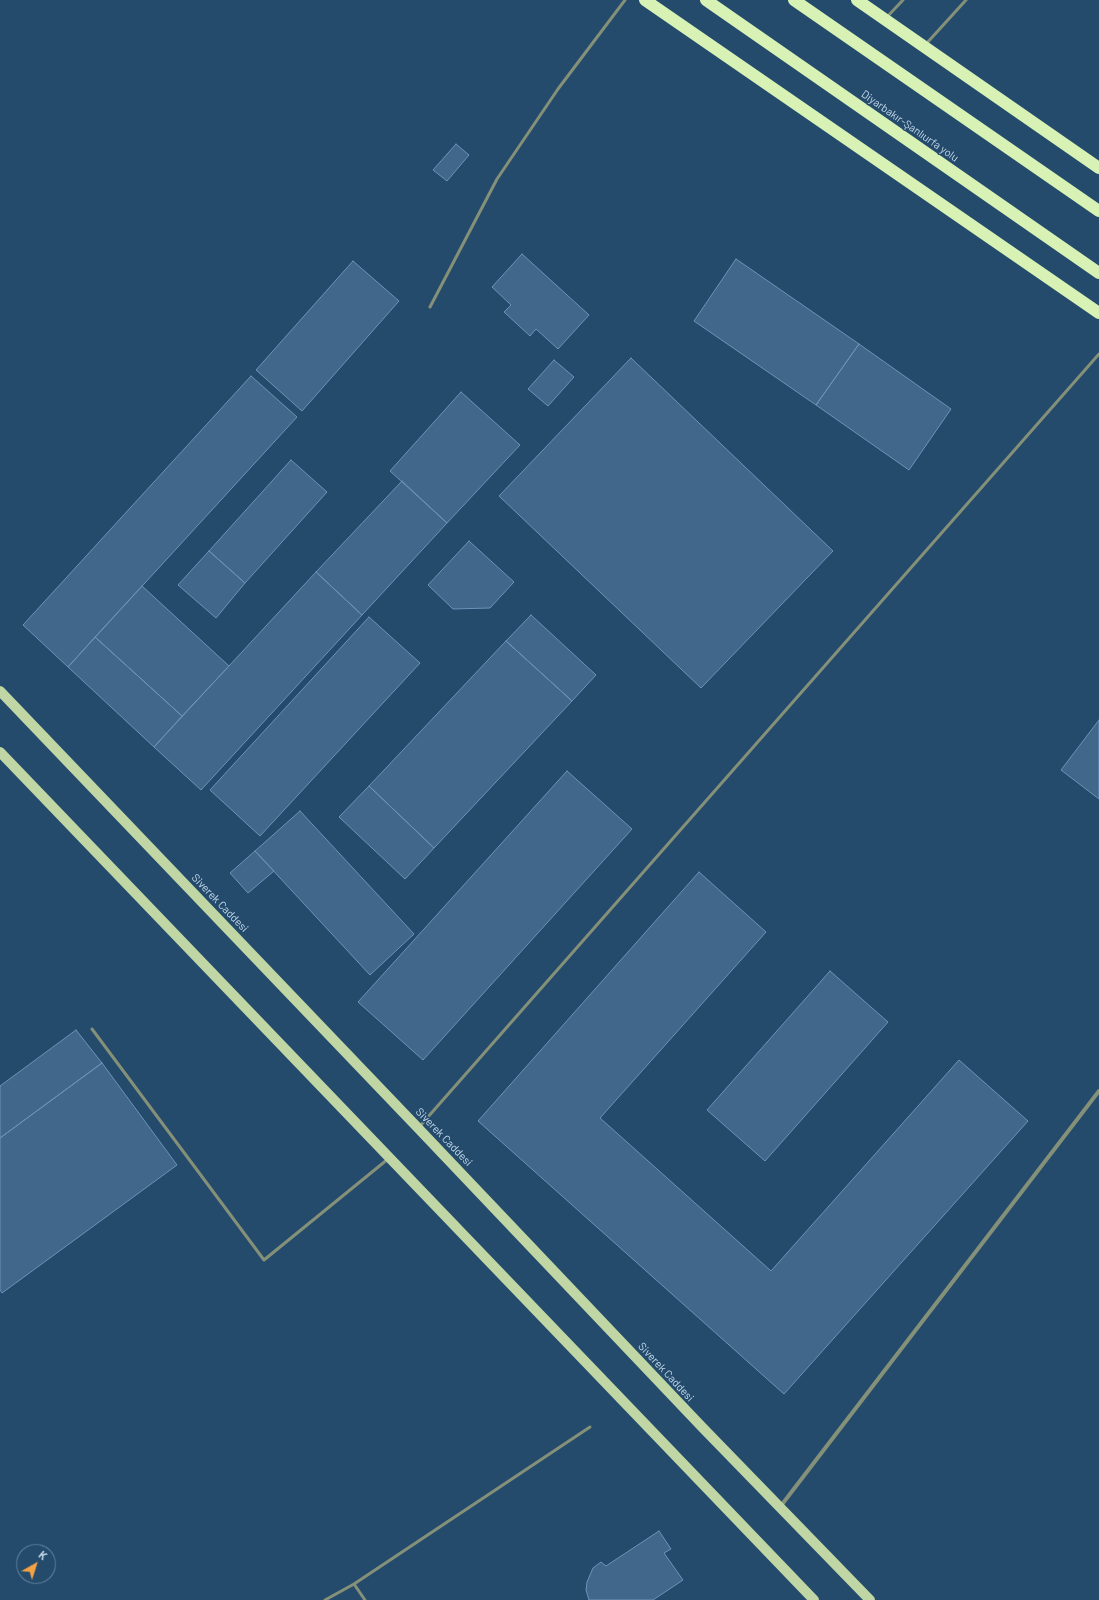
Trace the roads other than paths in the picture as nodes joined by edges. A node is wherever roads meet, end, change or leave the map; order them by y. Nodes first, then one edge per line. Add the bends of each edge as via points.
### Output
1 (625, 0) edge
2 (644, 0) edge
3 (706, 0) edge
4 (794, 0) edge
5 (857, 0) edge
6 (903, 0) edge
7 (966, 0) edge
8 (885, 19) junction
9 (924, 47) junction
10 (1099, 168) edge
11 (1099, 211) edge
12 (1099, 273) edge
13 (430, 307) dead end
14 (1099, 313) edge
15 (1099, 354) edge
16 (0, 691) edge
17 (0, 752) edge
18 (92, 1029) dead end
19 (1099, 1091) edge
20 (418, 1128) junction
21 (389, 1158) junction
22 (590, 1427) dead end
23 (779, 1507) junction
24 (354, 1584) junction
25 (325, 1600) edge
26 (365, 1600) edge
27 (814, 1600) edge
28 (870, 1600) edge

1 - 13 lane via 558,89 497,179
2 - 14 highway
3 - 12 highway, Diyarbakır-Şanlıurfa yolu
4 - 11 highway
5 - 8 highway
6 - 8 lane
7 - 9 lane
8 - 9 highway
9 - 10 highway
15 - 20 lane
16 - 20 main road, Siverek Caddesi
17 - 21 main road
18 - 21 lane via 264,1260
19 - 23 street
20 - 23 main road, Siverek Caddesi
21 - 27 main road
22 - 24 lane
23 - 28 main road, Siverek Caddesi
24 - 25 lane
24 - 26 lane

